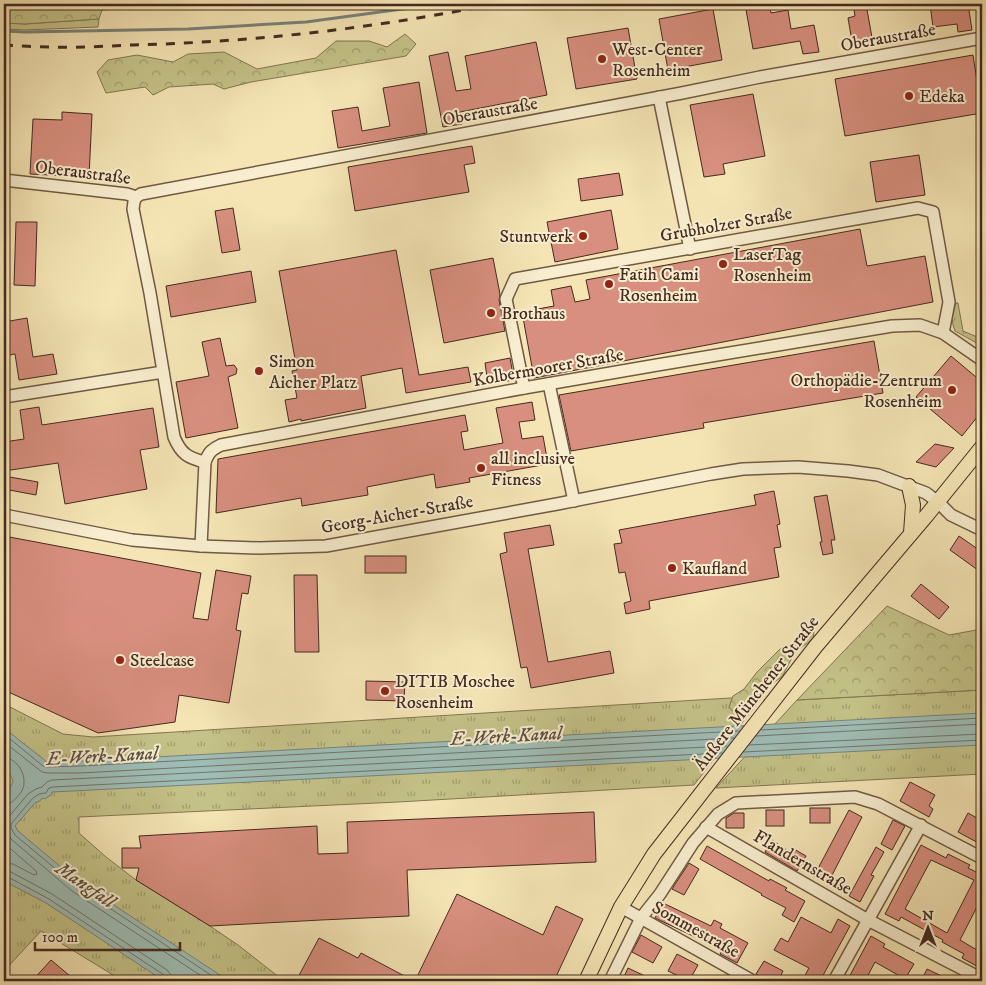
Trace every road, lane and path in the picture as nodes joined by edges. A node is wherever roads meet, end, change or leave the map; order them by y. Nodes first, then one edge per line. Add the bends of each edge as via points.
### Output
1 (982, 38) edge
2 (659, 97) junction
3 (4, 180) edge
4 (136, 197) junction
5 (690, 249) junction
6 (943, 333) junction
7 (982, 360) edge
8 (163, 372) junction
9 (549, 384) junction
10 (524, 388) junction
11 (4, 397) edge
12 (982, 447) edge
13 (205, 462) junction
14 (908, 486) junction
15 (574, 501) junction
16 (938, 502) junction
17 (4, 515) edge
18 (982, 530) edge
19 (912, 533) junction
20 (201, 546) junction
21 (922, 825) junction
22 (706, 827) junction
23 (982, 858) edge
24 (621, 907) junction
25 (641, 918) junction
26 (868, 920) junction
27 (982, 979) edge
28 (586, 981) edge
29 (610, 981) edge
30 (753, 981) edge
31 (834, 981) edge

1 - 2 street, Oberaustraße
2 - 4 street, Oberaustraße
2 - 5 street
3 - 4 street, Oberaustraße
4 - 8 street via 133,210
5 - 6 street, Grubholzer Straße via 918,208 933,212 949,302
5 - 10 street, Grubholzer Straße via 515,279 506,299
6 - 7 street, Kolbermoorer Straße
6 - 9 street, Kolbermoorer Straße via 920,325 892,326
8 - 11 street
8 - 13 street via 178,447 185,455
9 - 10 street, Kolbermoorer Straße
9 - 15 street
10 - 13 street, Kolbermoorer Straße via 221,446 212,450
12 - 16 main road, Äußere Münchener Straße
13 - 20 street
14 - 15 street, Georg-Aicher-Straße via 878,475 781,467 712,474
14 - 16 street, Georg-Aicher-Straße
14 - 19 main road via 913,505
15 - 20 street, Georg-Aicher-Straße via 326,546
16 - 18 street, Georg-Aicher-Straße via 951,514
16 - 19 main road, Äußere Münchener Straße
17 - 20 street, Georg-Aicher-Straße via 132,540
19 - 24 main road, Äußere Münchener Straße via 828,632 723,765 654,854
21 - 22 street via 855,797 736,803 718,814
21 - 23 street
21 - 26 street
22 - 25 street
22 - 26 street, Flandernstraße
24 - 25 street, Sommestraße
24 - 28 main road, Äußere Münchener Straße
25 - 29 street
25 - 30 street, Sommestraße
26 - 27 street, Flandernstraße
26 - 31 street

